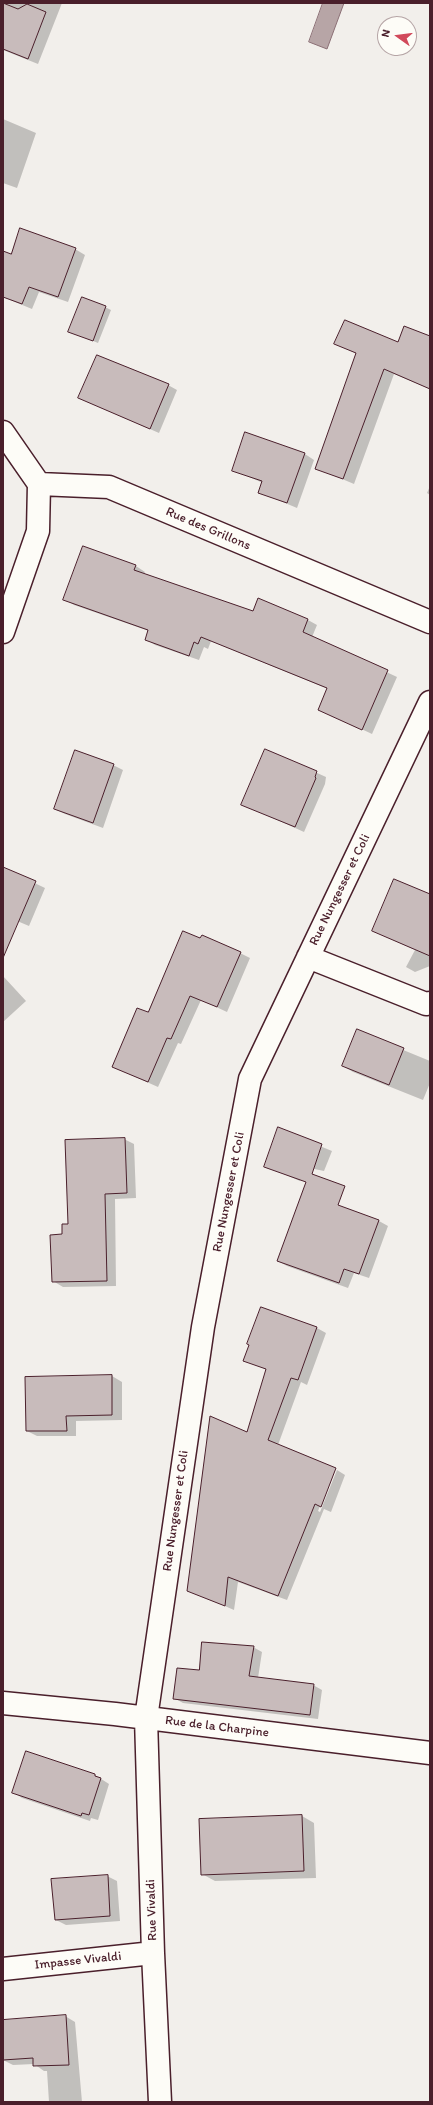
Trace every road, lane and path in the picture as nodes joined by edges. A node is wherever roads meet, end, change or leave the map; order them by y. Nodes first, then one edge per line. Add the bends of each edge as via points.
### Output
1 (3, 432) edge
2 (39, 484) junction
3 (430, 622) edge
4 (3, 632) edge
5 (430, 702) edge
6 (308, 957) junction
7 (430, 1003) edge
8 (3, 1703) edge
9 (146, 1718) junction
10 (430, 1753) edge
11 (153, 1953) junction
12 (3, 1968) edge
13 (160, 2102) edge

1 - 2 street
2 - 3 street, Rue des Grillons via 108,487
2 - 4 street via 38,531
5 - 6 street, Rue Nungesser et Coli
6 - 7 street via 426,1004
6 - 9 street, Rue Nungesser et Coli via 250,1079 203,1326
8 - 9 street, Rue de la Charpine
9 - 10 street, Rue de la Charpine
9 - 11 street, Rue Vivaldi
11 - 12 street, Impasse Vivaldi
11 - 13 street, Rue Vivaldi

